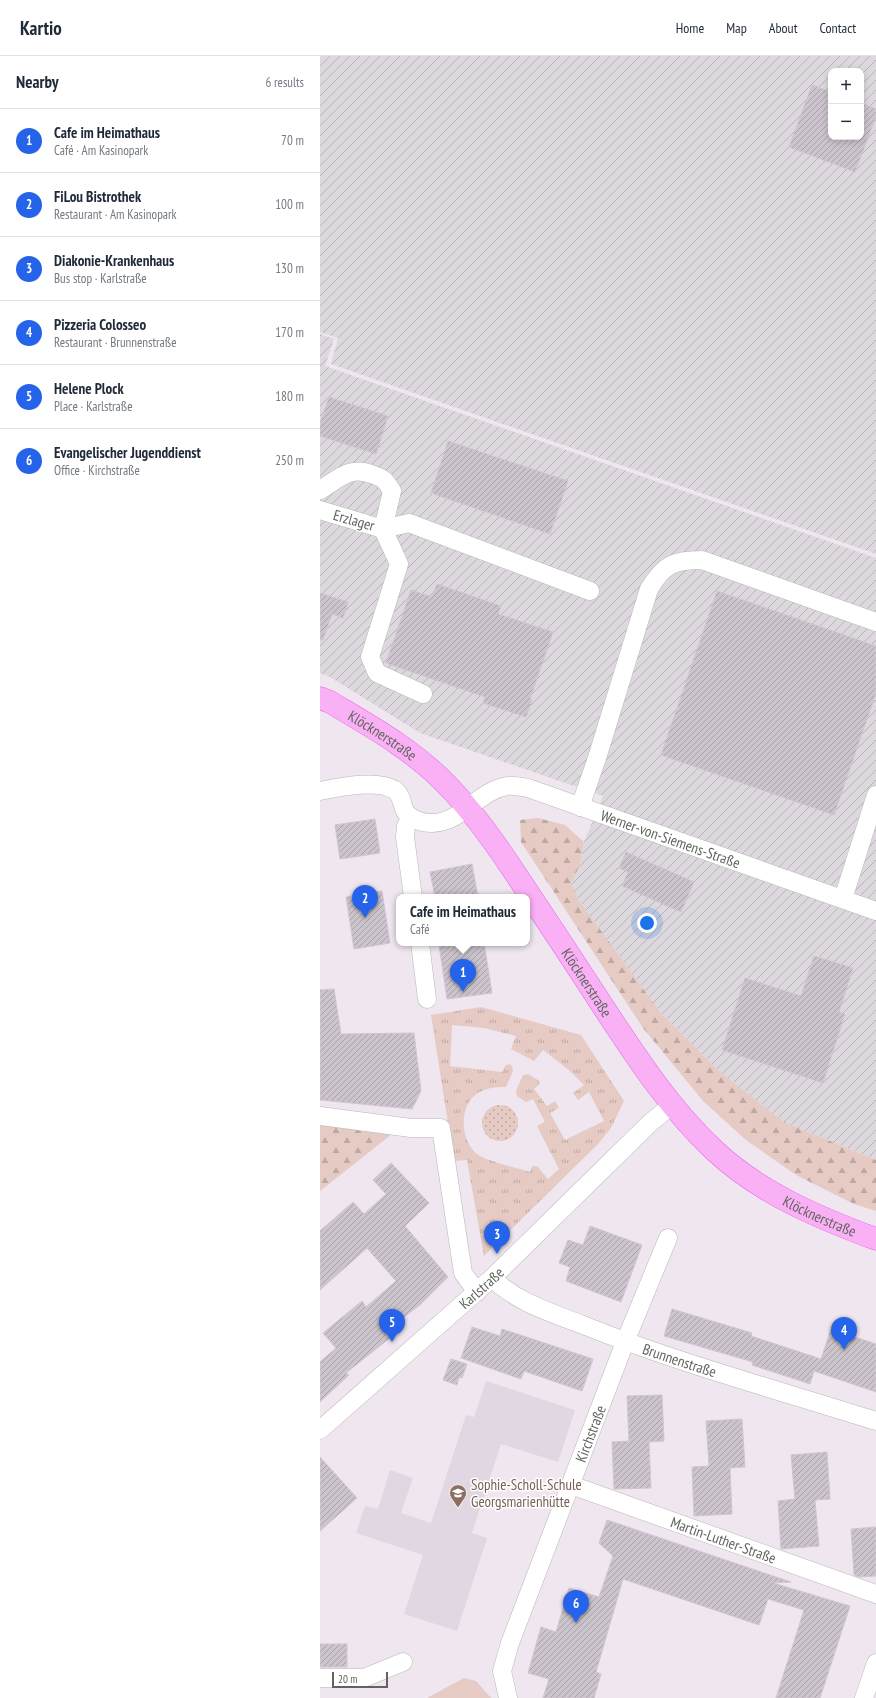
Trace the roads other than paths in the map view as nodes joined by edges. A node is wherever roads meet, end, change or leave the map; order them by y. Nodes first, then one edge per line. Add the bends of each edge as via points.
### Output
1 (320, 490) edge
2 (320, 510) edge
3 (383, 529) junction
4 (590, 591) dead end
5 (876, 622) edge
6 (423, 694) dead end
7 (320, 698) edge
8 (320, 791) edge
9 (876, 796) edge
10 (580, 807) junction
11 (468, 808) junction
12 (411, 817) junction
13 (413, 894) edge
14 (529, 894) edge
15 (530, 896) edge
16 (843, 899) junction
17 (876, 911) edge
18 (420, 946) edge
19 (427, 999) dead end
20 (672, 1105) junction
21 (320, 1116) edge
22 (668, 1238) dead end
23 (876, 1239) edge
24 (492, 1278) junction
25 (476, 1292) junction
26 (625, 1342) junction
27 (876, 1421) edge
28 (320, 1430) edge
29 (571, 1484) junction
30 (876, 1594) edge
31 (404, 1662) dead end
32 (876, 1663) edge
33 (320, 1678) edge
34 (508, 1698) edge
35 (864, 1698) edge

1 - 3 street, Erzlager via 350,472 361,470 385,479 392,491
2 - 3 street, Erzlager
3 - 4 street via 409,523
3 - 6 street via 399,564 370,657 377,673
5 - 10 street via 702,560 683,560 670,564 657,576 649,589
7 - 11 main road, Klöcknerstraße via 396,742 423,762
8 - 12 street via 379,784 396,791 402,798 404,810
9 - 16 street
10 - 11 street, Werner-von-Siemens-Straße via 528,788 508,785 489,791
10 - 16 street, Werner-von-Siemens-Straße
11 - 12 street, Werner-von-Siemens-Straße via 446,821 432,823
11 - 14 main road, Klöcknerstraße
12 - 13 street via 406,826 405,837
15 - 20 main road, Klöcknerstraße via 640,1062
16 - 17 street, Werner-von-Siemens-Straße
18 - 19 street
20 - 23 main road, Klöcknerstraße via 715,1151 752,1180 777,1196 837,1225
20 - 24 street, Karlstraße via 650,1123
21 - 25 street via 411,1128 441,1128 463,1273
22 - 26 street, Kirchstraße
24 - 25 street, Karlstraße
24 - 26 street, Brunnenstraße via 526,1303
25 - 28 street, Karlstraße
26 - 27 street, Brunnenstraße
26 - 29 street, Kirchstraße
29 - 30 street, Martin-Luther-Straße
29 - 34 street, Kirchstraße via 510,1643 502,1671
31 - 33 street via 364,1678
32 - 35 street

